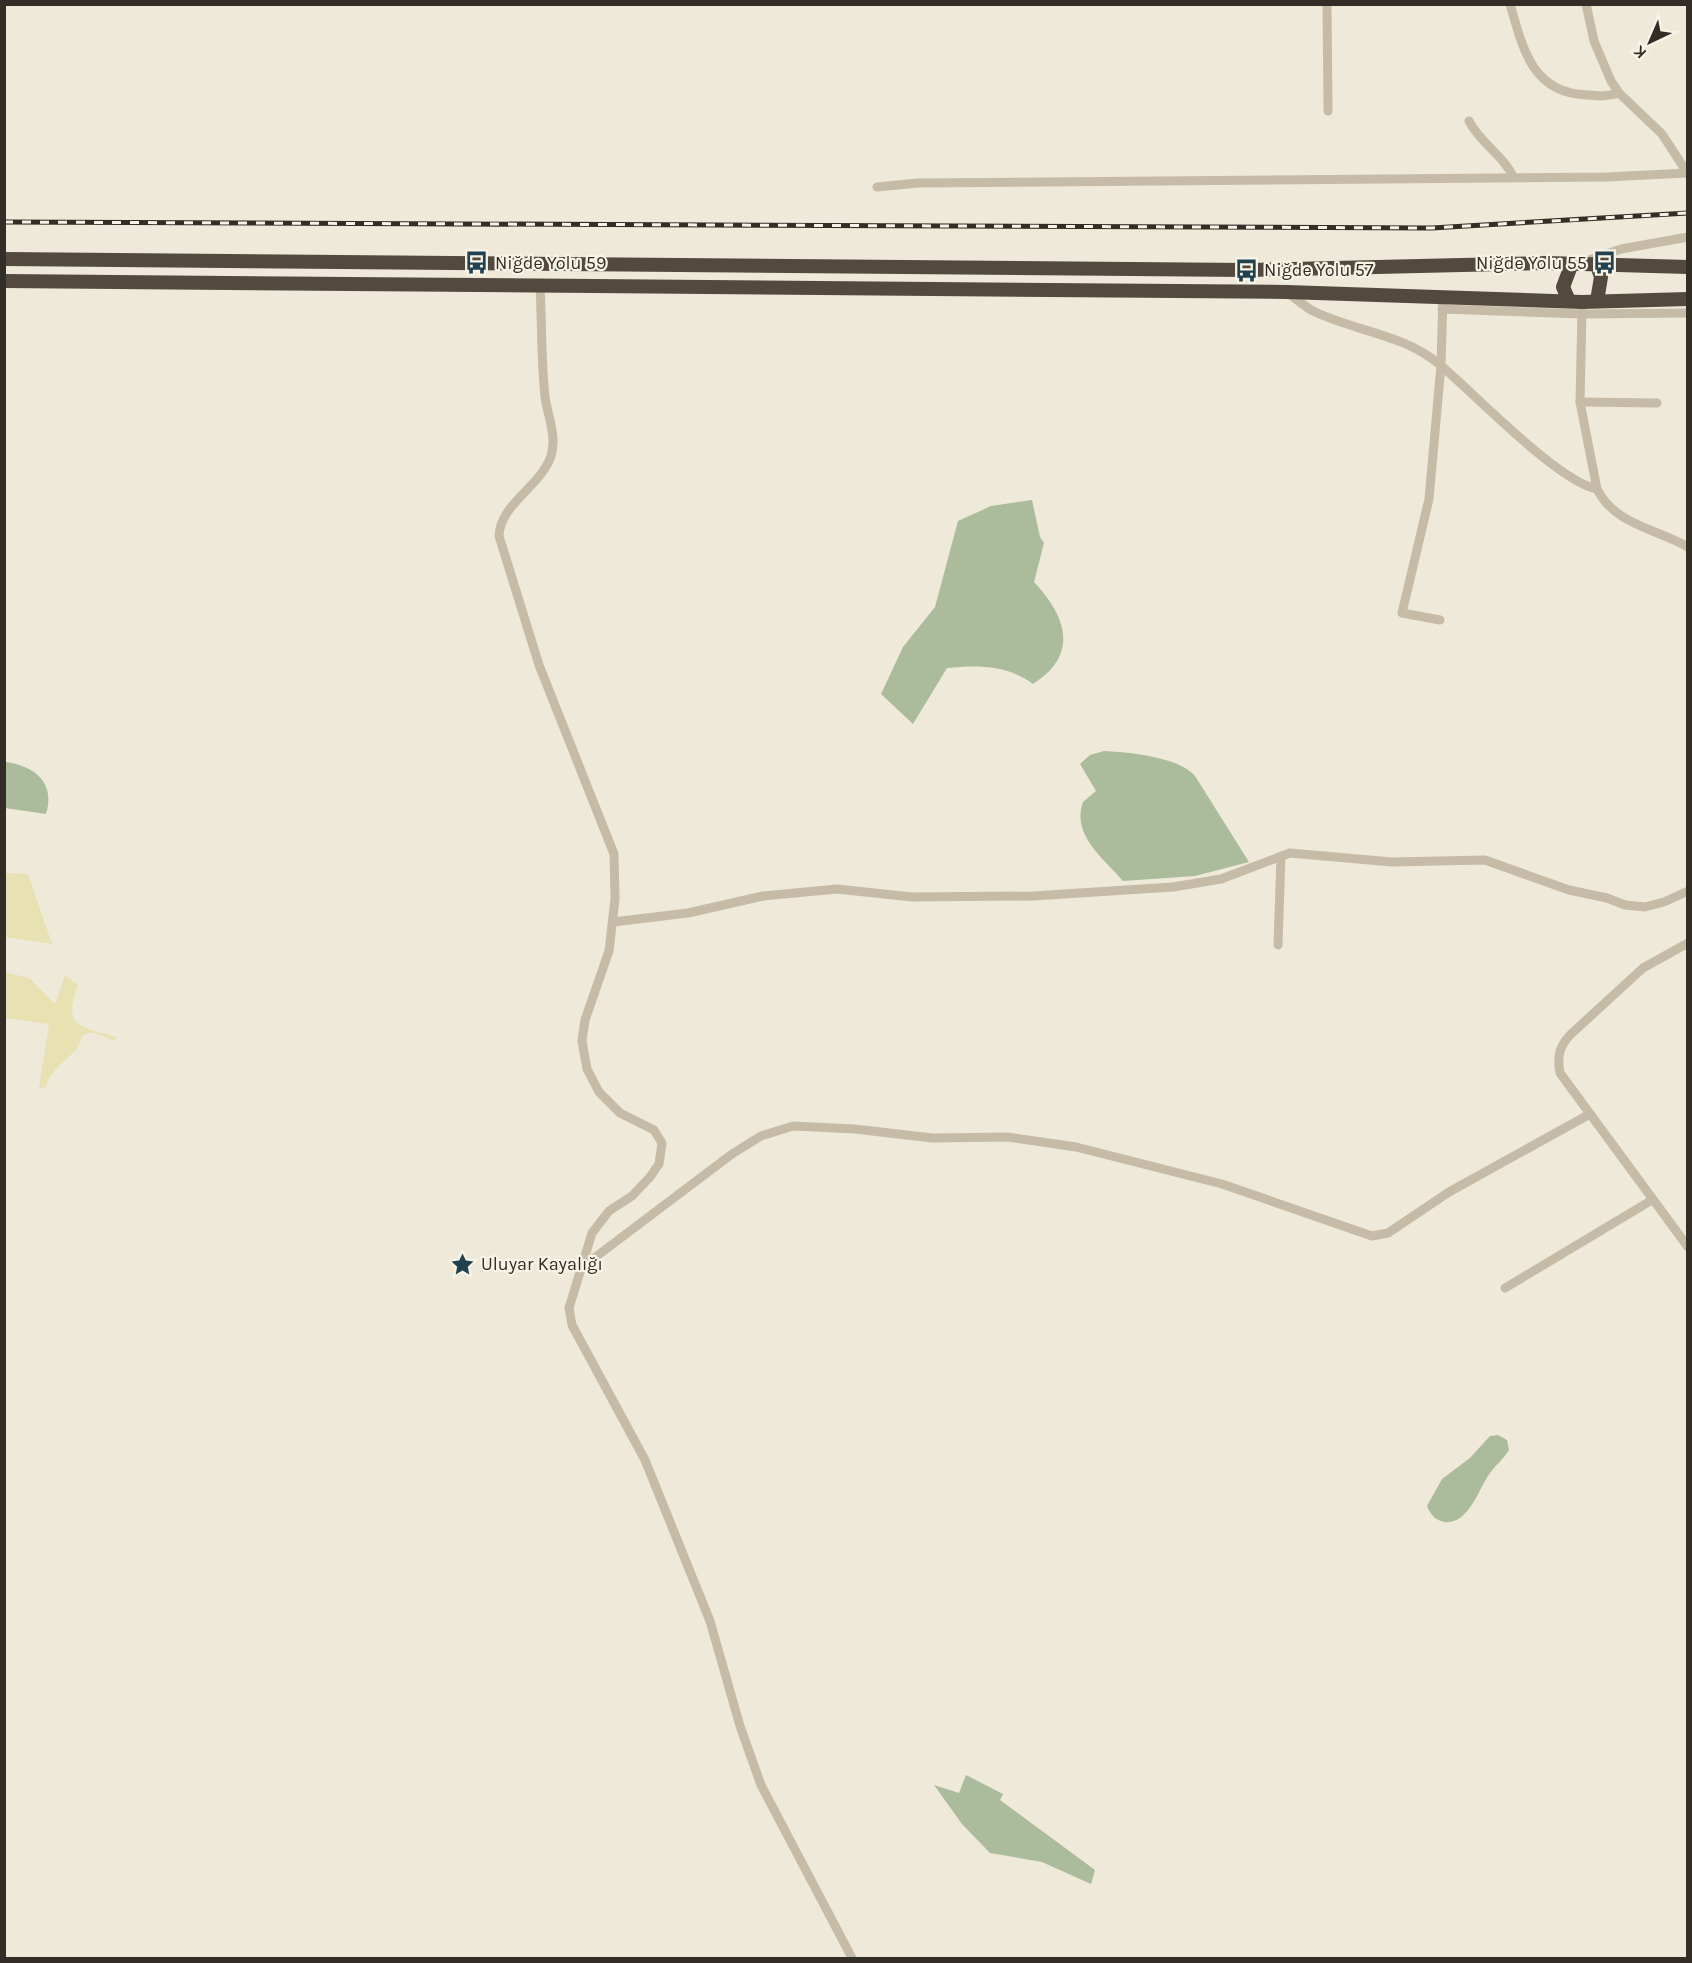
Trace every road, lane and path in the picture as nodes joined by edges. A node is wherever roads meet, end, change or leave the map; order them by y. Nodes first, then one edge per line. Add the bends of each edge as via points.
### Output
1 (1327, 4) edge
2 (1510, 4) edge
3 (1586, 4) edge
4 (1619, 93) junction
5 (1328, 111) dead end
6 (1469, 121) dead end
7 (1687, 173) edge
8 (1513, 177) junction
9 (877, 187) dead end
10 (1688, 237) edge
11 (4, 259) edge
12 (1576, 263) junction
13 (1596, 263) junction
14 (1688, 267) edge
15 (4, 281) edge
16 (540, 286) junction
17 (1287, 292) junction
18 (1688, 299) edge
19 (1597, 301) junction
20 (1442, 302) junction
21 (1578, 306) junction
22 (1688, 313) edge
23 (1441, 365) junction
24 (1580, 402) junction
25 (1657, 403) dead end
26 (1597, 489) junction
27 (1688, 547) edge
28 (1440, 620) dead end
29 (1281, 856) junction
30 (1688, 891) edge
31 (613, 922) junction
32 (1688, 943) edge
33 (1278, 945) dead end
34 (1590, 1114) junction
35 (1652, 1200) junction
36 (1688, 1247) edge
37 (581, 1268) junction
38 (1505, 1288) dead end
39 (852, 1959) edge

1 - 5 street
2 - 4 street via 1536,72 1569,94
3 - 4 street via 1599,57
4 - 7 street via 1662,134
6 - 8 street
7 - 8 street
8 - 9 street via 918,183
10 - 12 street via 1621,249
11 - 12 highway via 1246,270
12 - 13 highway
12 - 21 highway via 1563,287
13 - 14 highway
13 - 19 highway via 1601,277
15 - 16 highway
16 - 17 highway
16 - 31 street via 545,397 554,433 551,454 544,471 502,521 499,536 539,665 614,854
17 - 20 highway
17 - 23 street via 1314,312 1399,341
18 - 19 highway
19 - 21 highway
20 - 21 highway
20 - 23 street
21 - 22 street
21 - 24 street
23 - 26 street via 1558,467
23 - 28 street via 1429,499 1402,613
24 - 25 street
24 - 26 street
26 - 27 street via 1619,516
29 - 30 street via 1290,853 1392,862 1485,860 1569,890 1644,907
29 - 31 street via 1221,879 1173,887 1104,893 912,897 837,889 763,896 688,913
29 - 33 street
31 - 37 street via 609,951 585,1020 582,1041 587,1069 599,1092 620,1113 654,1130 662,1143 662,1154 650,1177 632,1196 609,1211 592,1233
32 - 34 street via 1643,968 1563,1042 1558,1062 1560,1073
34 - 35 street
34 - 37 street via 1449,1192 1388,1233 1371,1236 1222,1184 1076,1147 1008,1137 932,1138 793,1126 761,1136 732,1154
35 - 36 street
35 - 38 street
37 - 39 street via 569,1308 572,1325 645,1460 710,1621 761,1785

